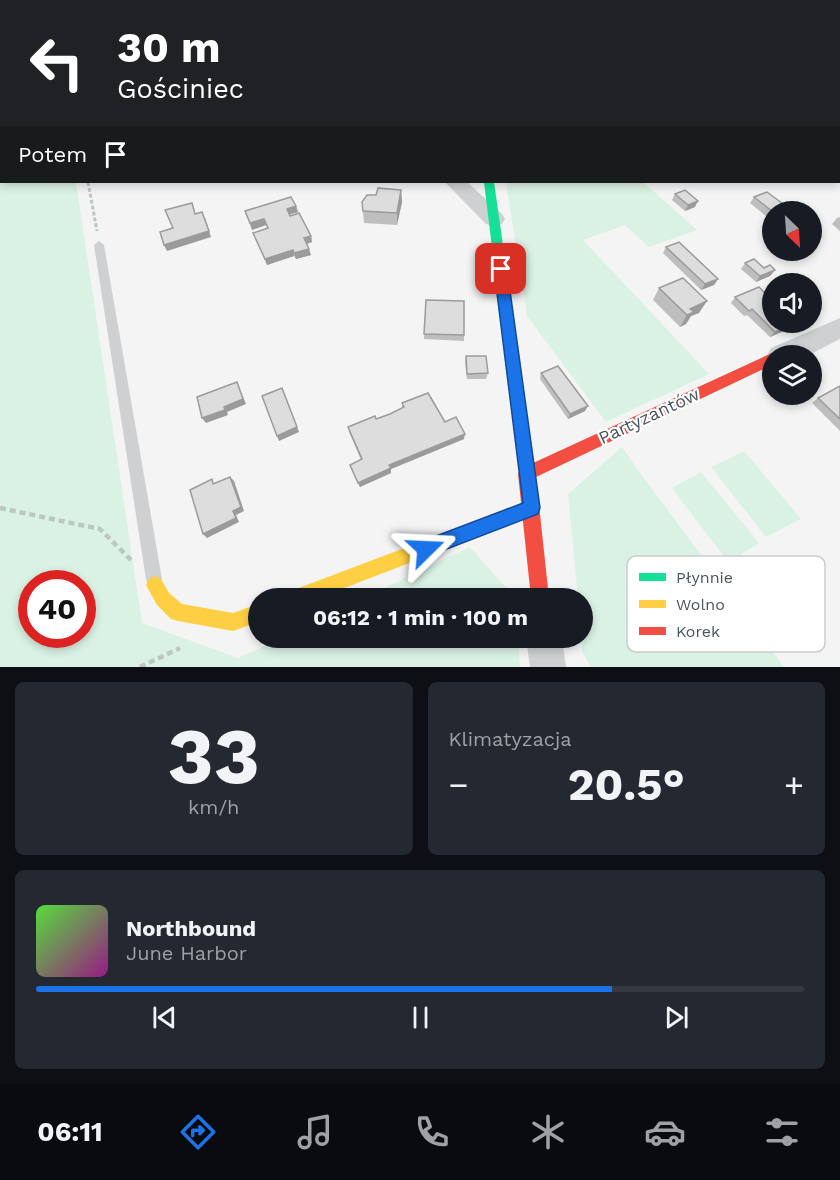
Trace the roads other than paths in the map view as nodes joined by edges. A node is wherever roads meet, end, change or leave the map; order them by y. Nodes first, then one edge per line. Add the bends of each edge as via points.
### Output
1 (456, 183) edge
2 (489, 183) edge
3 (494, 219) junction
4 (99, 245) road end
5 (840, 328) edge
6 (804, 345) edge
7 (762, 364) edge
8 (526, 474) junction
9 (532, 508) junction
10 (155, 585) joint
11 (322, 588) edge
12 (539, 588) edge
13 (248, 617) edge
14 (545, 648) edge
15 (548, 667) edge

1 - 3 street
2 - 3 street
3 - 8 street
4 - 10 lane
5 - 6 street
7 - 8 street, Partyzantów
8 - 9 street
9 - 11 street
9 - 12 street
10 - 13 street via 178,612 233,622
14 - 15 street

